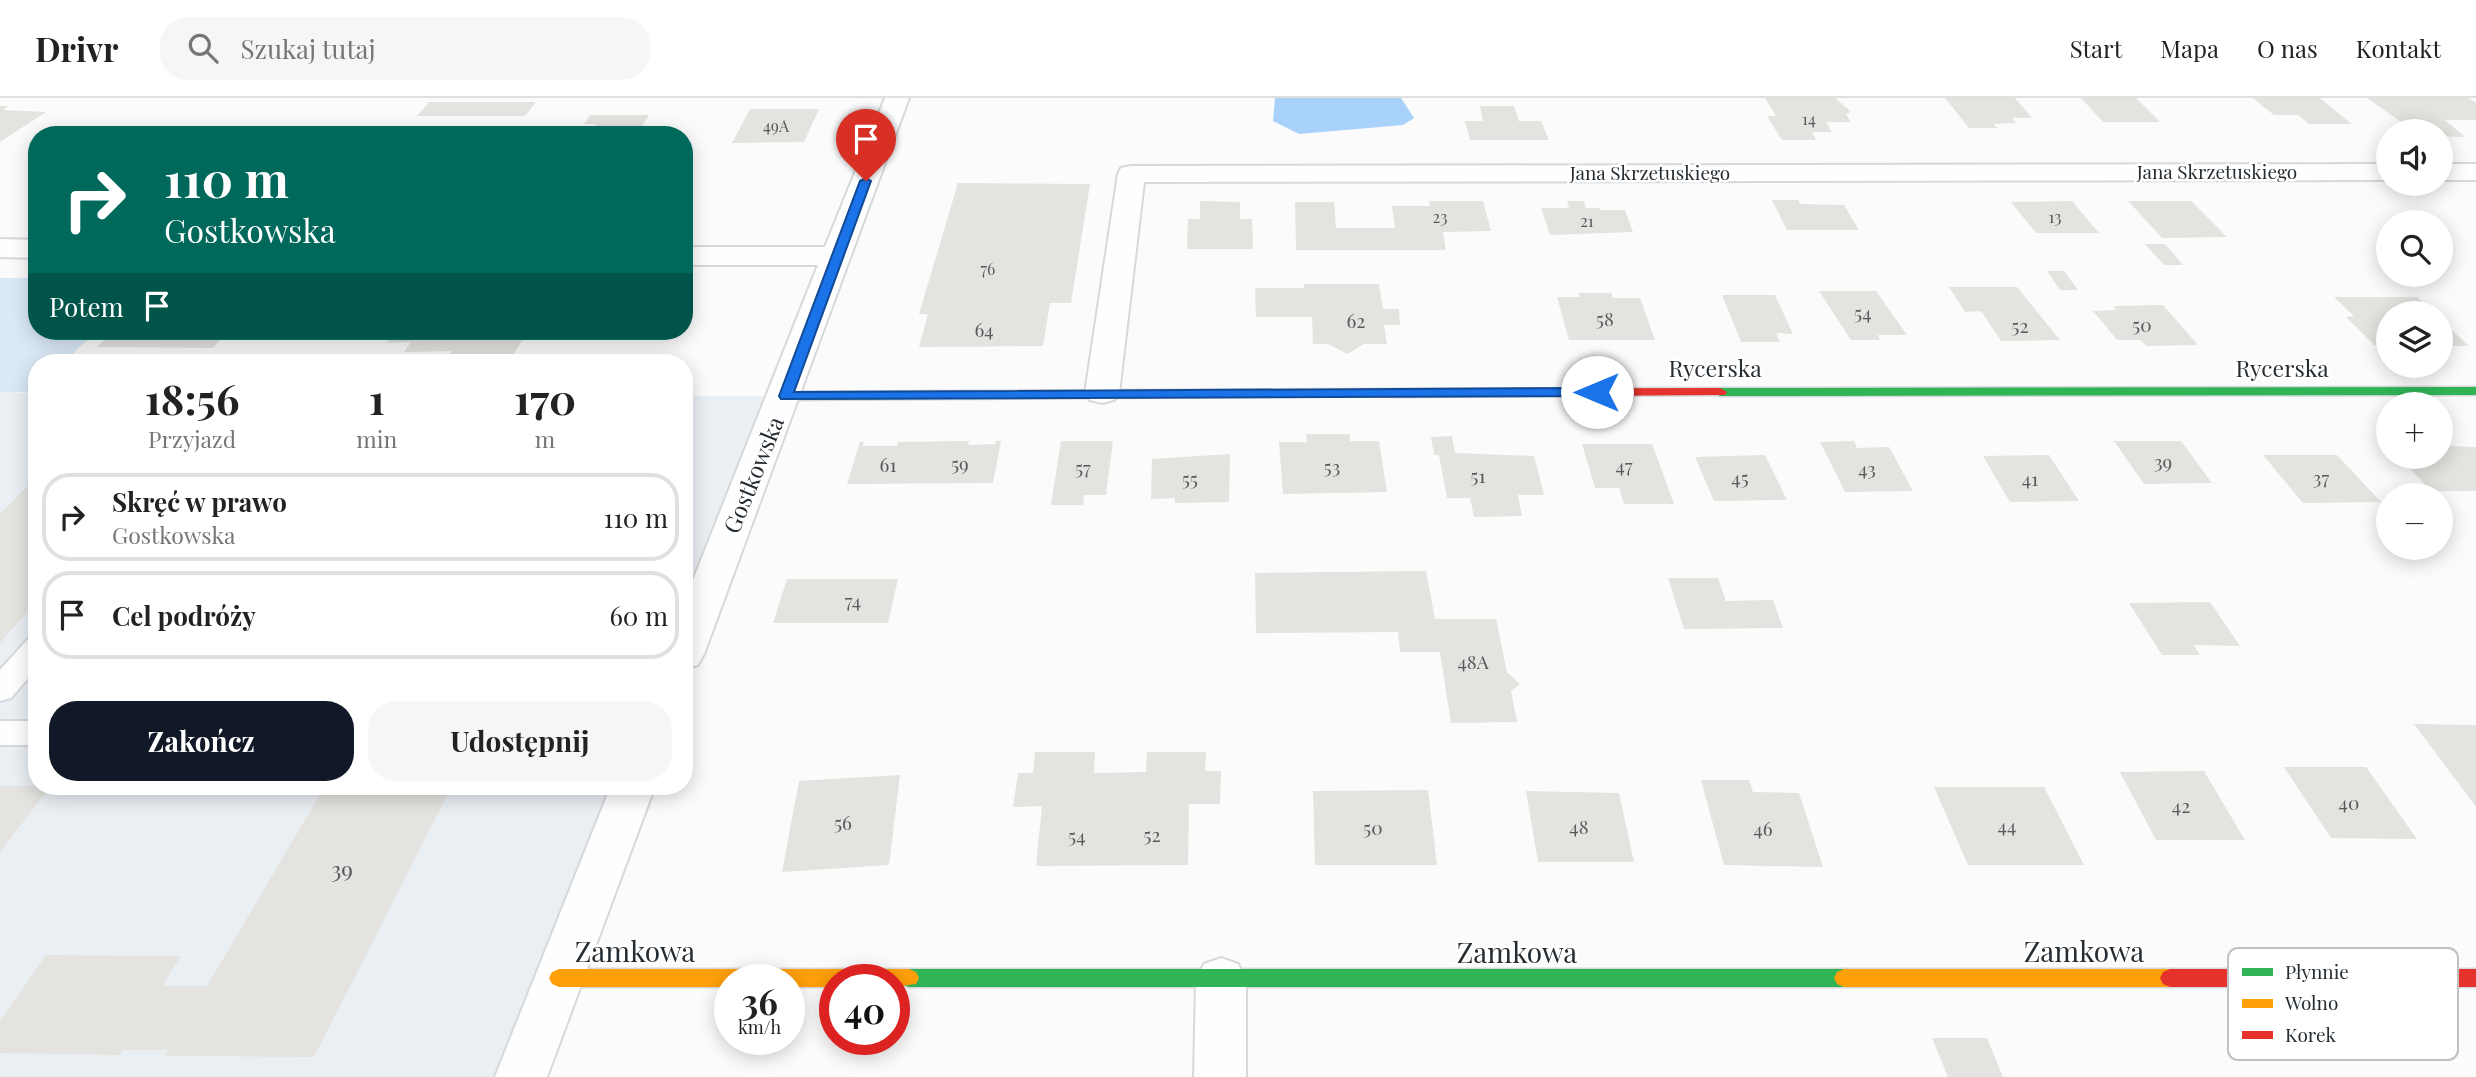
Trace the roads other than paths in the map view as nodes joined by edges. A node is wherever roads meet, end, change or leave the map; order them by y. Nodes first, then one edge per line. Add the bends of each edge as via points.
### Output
1 (897, 98) edge
2 (2376, 172) edge
3 (2453, 172) edge
4 (2476, 172) edge
5 (0, 248) edge
6 (28, 249) edge
7 (693, 256) edge
8 (837, 256) junction
9 (2476, 391) edge
10 (1102, 393) junction
11 (785, 396) junction
12 (693, 631) edge
13 (28, 658) edge
14 (0, 690) edge
15 (0, 733) edge
16 (28, 733) edge
17 (630, 795) edge
18 (559, 978) junction
19 (2228, 978) edge
20 (2458, 978) edge
21 (2476, 978) edge
22 (1221, 980) junction
23 (521, 1077) edge
24 (1220, 1077) edge

1 - 8 street, Gostkowska
2 - 10 street, Jana Skrzetuskiego via 1131,174
3 - 4 street
5 - 6 street
7 - 8 street
8 - 11 street, Gostkowska
9 - 10 street, Rycerska
10 - 11 street, Rycerska
11 - 12 street, Gostkowska
13 - 14 lane
15 - 16 lane
17 - 18 street
18 - 22 street, Zamkowa
18 - 23 street
19 - 22 street, Zamkowa
20 - 21 street, Zamkowa
22 - 24 street

